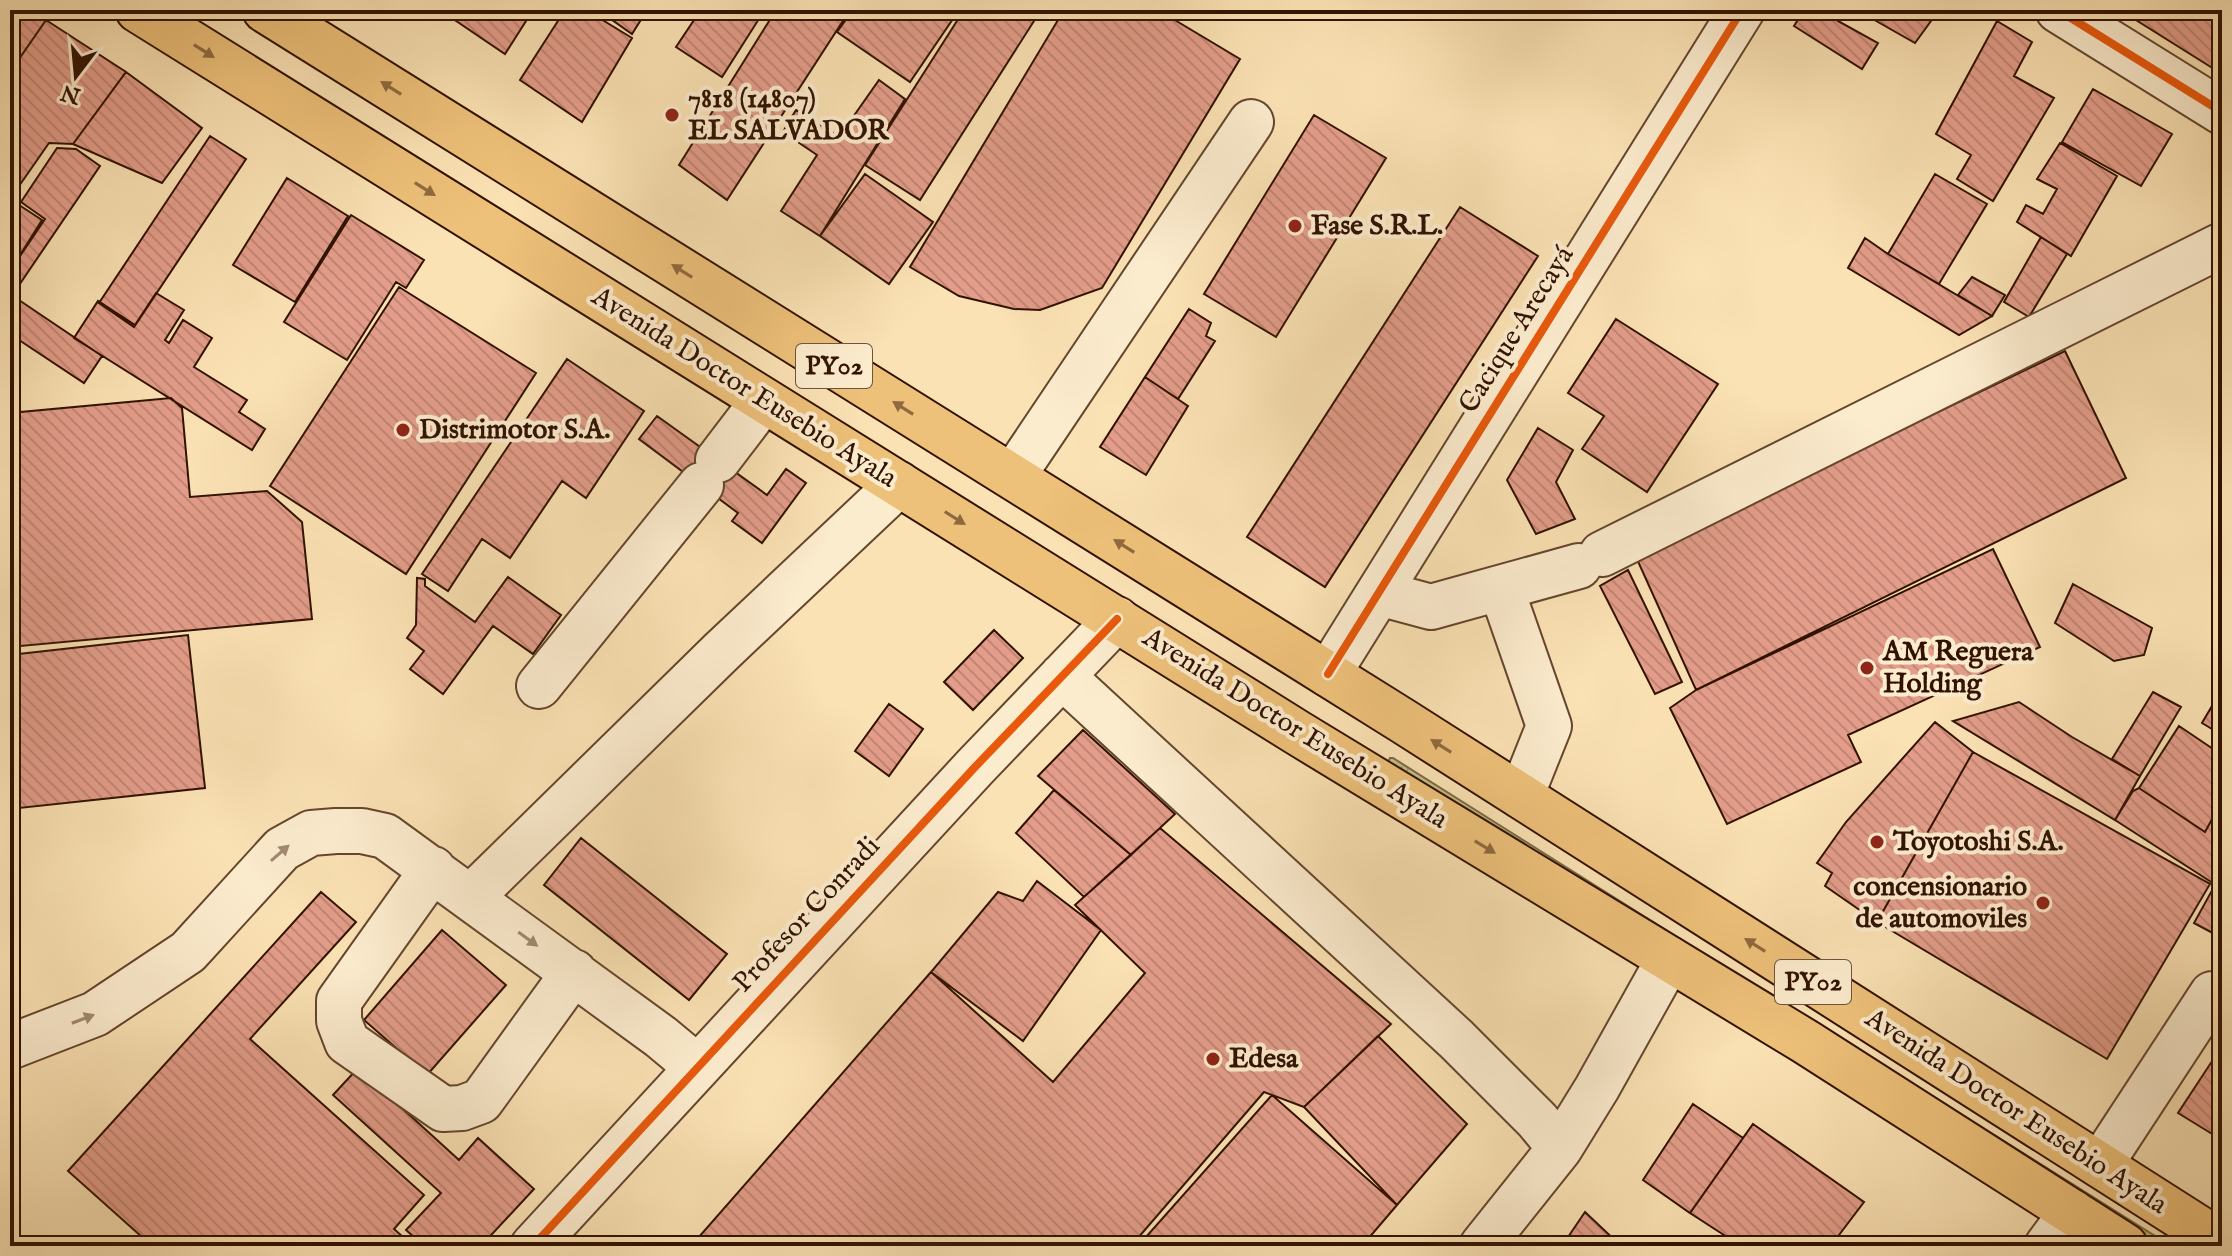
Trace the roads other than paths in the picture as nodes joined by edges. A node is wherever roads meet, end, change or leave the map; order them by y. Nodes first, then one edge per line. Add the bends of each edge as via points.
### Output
1 (138, 10) edge
2 (265, 10) edge
3 (1742, 10) edge
4 (2058, 10) edge
5 (2222, 112) edge
6 (1251, 122) dead end
7 (2222, 245) edge
8 (763, 401) junction
9 (1013, 476) junction
10 (899, 484) junction
11 (1501, 588) junction
12 (1379, 593) junction
13 (1117, 619) junction
14 (1328, 674) junction
15 (1062, 676) junction
16 (539, 686) dead end
17 (1403, 721) junction
18 (1521, 796) junction
19 (433, 869) junction
20 (471, 897) junction
21 (1669, 959) junction
22 (574, 972) junction
23 (2212, 994) dead end
24 (10, 1047) edge
25 (697, 1067) junction
26 (1560, 1148) junction
27 (2100, 1165) junction
28 (2060, 1229) edge
29 (2222, 1243) edge
30 (533, 1246) edge
31 (1482, 1246) edge
32 (2125, 1246) edge

1 -> 8 highway, Avenida Doctor Eusebio Ayala / PY02
9 -> 2 highway, Avenida Doctor Eusebio Ayala / PY02
3 - 12 street, Cacique Arecayá
4 - 5 street
6 - 9 street
7 - 11 street via 1590,560
8 - 10 highway, Avenida Doctor Eusebio Ayala / PY02
8 - 16 street
14 -> 9 highway, Avenida Doctor Eusebio Ayala / PY02
10 -> 13 highway, Avenida Doctor Eusebio Ayala / PY02
10 - 20 street
11 - 12 street via 1431,607
11 - 18 street via 1549,726
12 - 14 street, Cacique Arecayá
13 - 15 street, Profesor Conradi
13 - 17 highway via 1147,591 1357,722
13 -> 21 highway, Avenida Doctor Eusebio Ayala / PY02
14 - 17 highway, Avenida Doctor Eusebio Ayala / PY02
15 - 25 street, Profesor Conradi
15 - 26 street via 1456,1039
18 -> 17 highway, Avenida Doctor Eusebio Ayala / PY02
27 -> 18 highway, Avenida Doctor Eusebio Ayala / PY02
19 - 20 street
19 - 22 street via 339,1001 347,1042 443,1109 462,1108 481,1101
24 -> 19 street via 95,1014 188,952 282,849 311,833 362,831 385,836
20 -> 22 street
21 - 26 street
21 - 28 highway, Avenida Doctor Eusebio Ayala / PY02 via 1819,1051
22 - 25 street
23 - 27 street
25 - 30 street, Profesor Conradi
26 - 31 street
27 - 29 highway, Avenida Doctor Eusebio Ayala / PY02
28 - 32 highway, Avenida Doctor Eusebio Ayala / PY02

